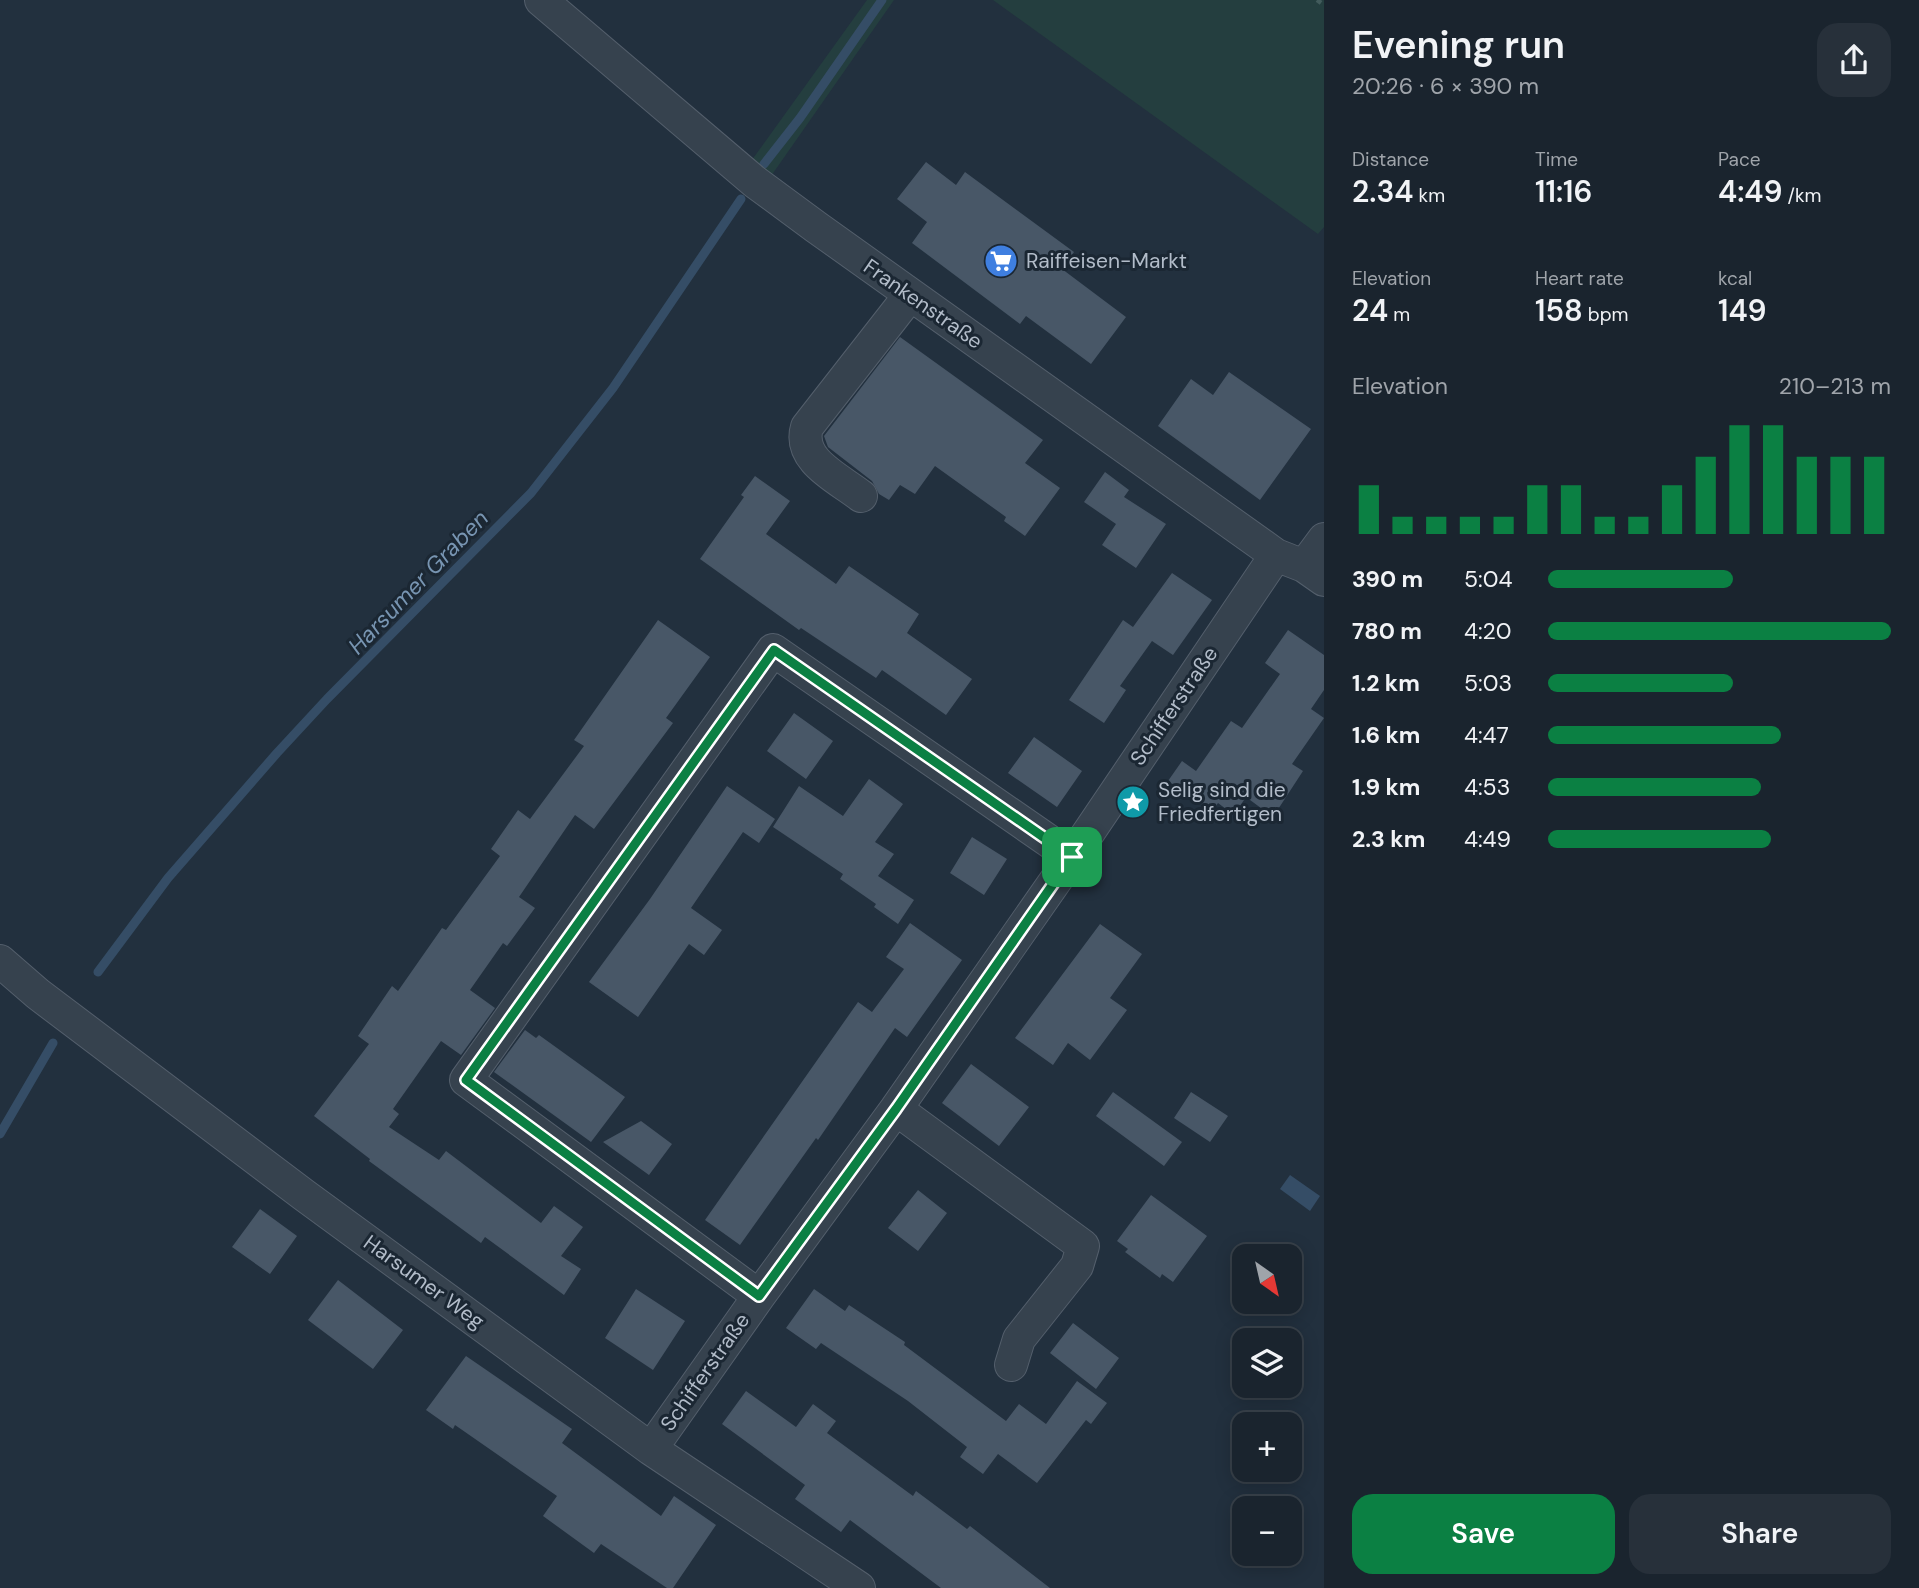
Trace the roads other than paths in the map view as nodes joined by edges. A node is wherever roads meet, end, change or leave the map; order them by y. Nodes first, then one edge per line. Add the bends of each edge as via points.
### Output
1 (541, 0) edge
2 (910, 295) junction
3 (861, 496) dead end
4 (1324, 539) edge
5 (1301, 567) edge
6 (1072, 857) junction
7 (0, 961) edge
8 (896, 1109) junction
9 (759, 1296) junction
10 (1011, 1365) dead end
11 (651, 1449) junction
12 (859, 1588) edge

1 - 2 street, Frankenstraße via 755,181
2 - 3 street via 807,427 803,440 815,461
2 - 5 street, Frankenstraße
4 - 5 street, Schifferstraße
5 - 6 street, Schifferstraße
6 - 8 street, Schifferstraße
6 - 9 street, Schifferstraße via 774,650 466,1080
7 - 11 street, Harsumer Weg via 304,1195
8 - 9 street, Schifferstraße
8 - 10 street via 1083,1246 1077,1266 1019,1339
9 - 11 street, Schifferstraße
11 - 12 street, Harsumer Weg

